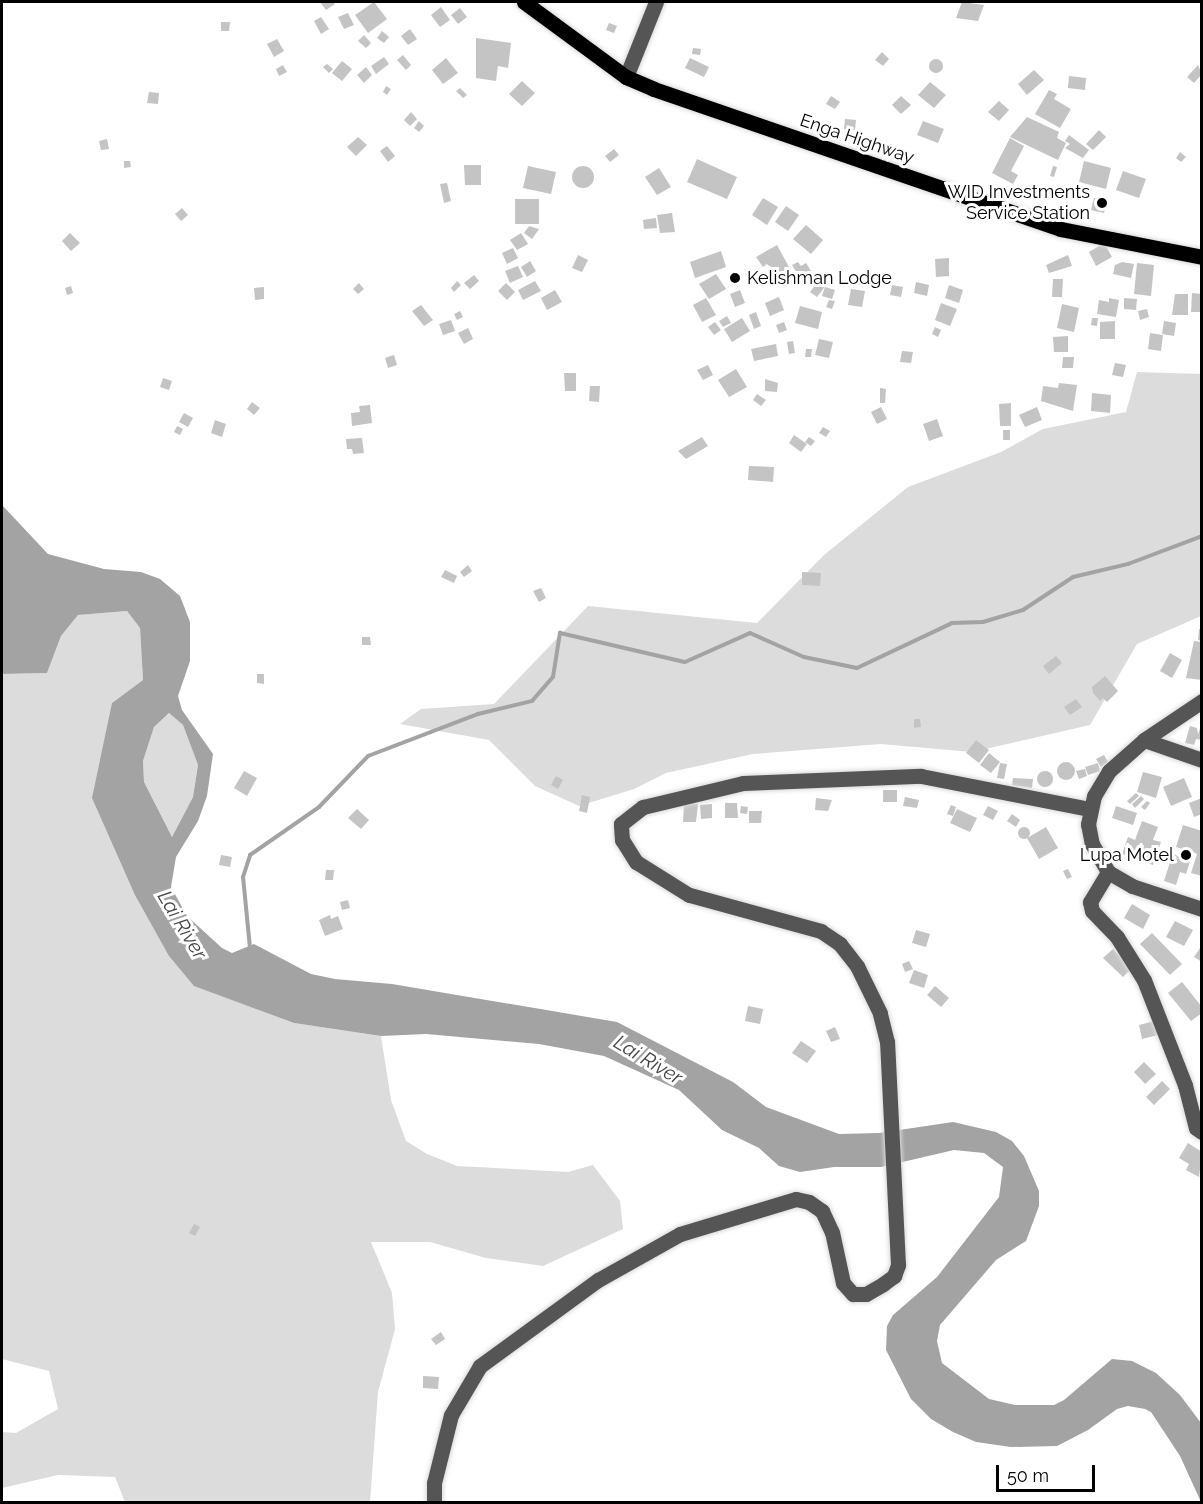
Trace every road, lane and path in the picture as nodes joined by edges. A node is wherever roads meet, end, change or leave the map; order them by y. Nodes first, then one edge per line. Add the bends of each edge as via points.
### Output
1 (524, 2) edge
2 (656, 2) edge
3 (626, 76) junction
4 (1202, 257) edge
5 (1202, 701) edge
6 (1144, 740) junction
7 (1202, 760) edge
8 (1089, 809) junction
9 (1108, 872) junction
10 (1202, 909) edge
11 (1202, 1132) edge
12 (434, 1503) edge

1 - 3 main road, Enga Highway
2 - 3 street
3 - 4 main road, Enga Highway via 1061,229
5 - 6 street
6 - 7 street
6 - 8 street via 1109,771
8 - 9 street via 1092,844
8 - 12 street via 921,776 743,783 643,807 621,824 622,840 636,862 689,895 821,931 840,944 857,966 880,1013 887,1042 898,1265 894,1276 866,1293 853,1294 843,1283 832,1232 822,1211 796,1199 680,1234 598,1280 480,1366 463,1393 444,1442
9 - 10 street via 1132,886
9 - 11 street via 1090,902 1092,911 1117,937 1144,980 1185,1085 1196,1128

